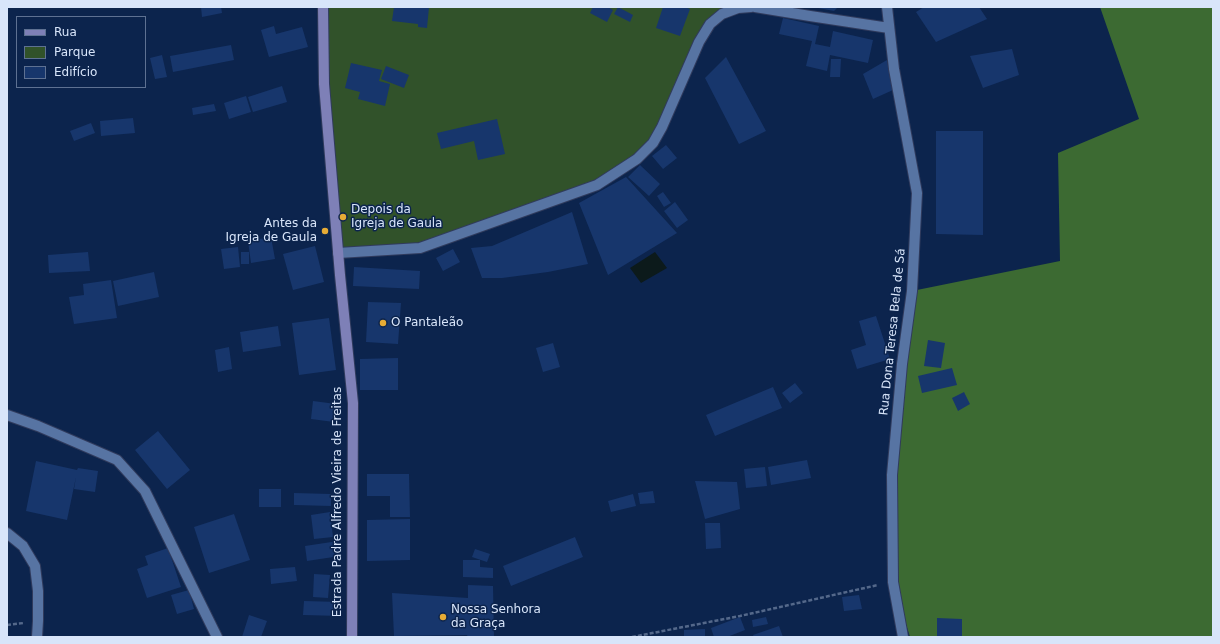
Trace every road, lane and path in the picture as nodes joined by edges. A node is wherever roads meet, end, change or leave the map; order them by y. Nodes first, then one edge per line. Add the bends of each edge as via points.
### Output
1 (323, 7) edge
2 (751, 7) edge
3 (755, 7) edge
4 (887, 7) edge
5 (889, 28) junction
6 (338, 253) junction
7 (7, 415) edge
8 (7, 533) edge
9 (893, 582) junction
10 (37, 637) edge
11 (217, 637) edge
12 (352, 637) edge
13 (632, 637) edge
14 (903, 637) edge

1 - 6 main road, Estrada Padre Alfredo Vieira de Freitas via 324,84
2 - 6 street via 738,8 722,14 710,24 699,42 653,143 637,159 597,185 420,248
3 - 5 street
4 - 5 street, Rua Dona Teresa Bela de Sá
5 - 9 street, Rua Dona Teresa Bela de Sá via 917,193 912,291 902,364 892,476
6 - 12 main road, Estrada Padre Alfredo Vieira de Freitas via 353,403
7 - 11 street via 117,460 145,491
8 - 10 street via 23,546 35,566 38,591
9 - 13 path
9 - 14 street, Rua Dona Teresa Bela de Sá

